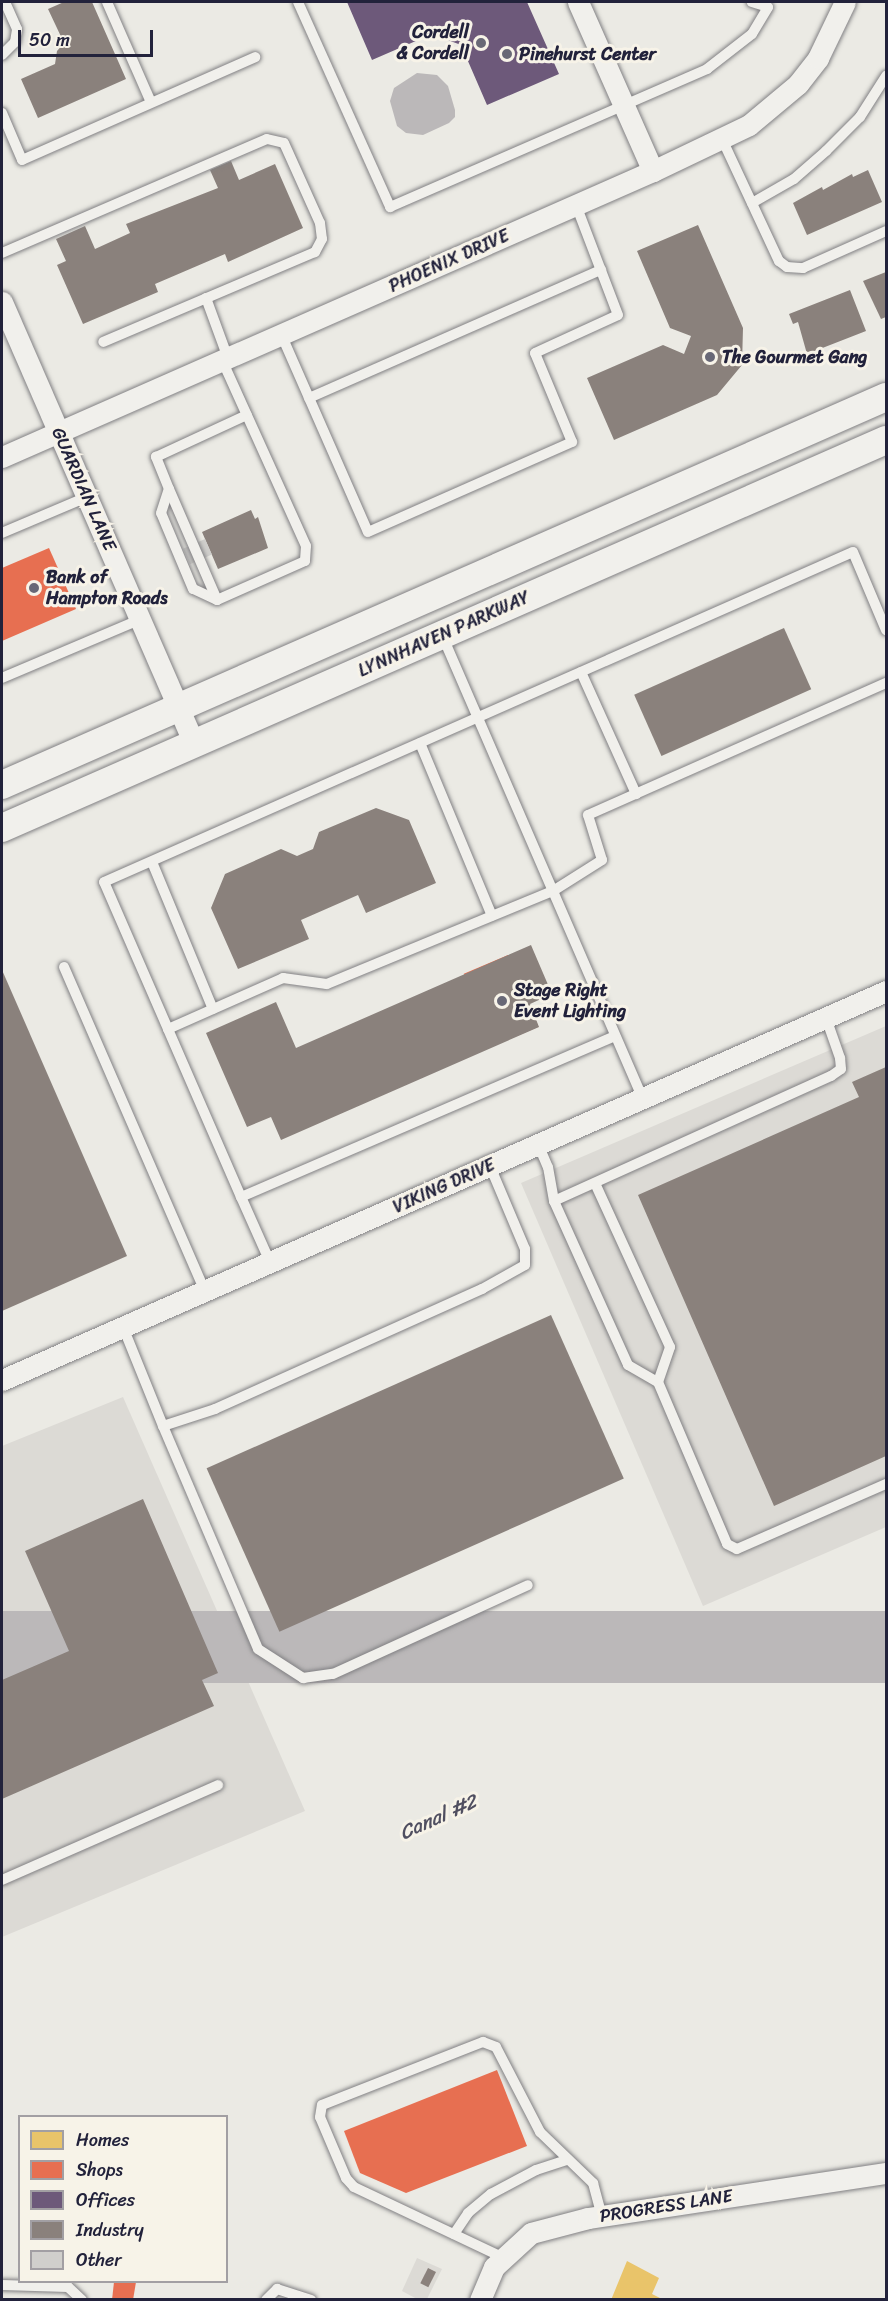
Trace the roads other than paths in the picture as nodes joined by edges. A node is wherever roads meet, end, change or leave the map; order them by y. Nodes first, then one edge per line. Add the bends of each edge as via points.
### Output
1 (5, 2) edge
2 (107, 2) edge
3 (298, 2) edge
4 (578, 2) edge
5 (752, 2) edge
6 (845, 2) edge
7 (2, 55) edge
8 (255, 57) dead end
9 (886, 76) edge
10 (151, 102) junction
11 (625, 106) junction
12 (2, 113) edge
13 (722, 139) junction
14 (653, 171) junction
15 (752, 203) junction
16 (576, 205) junction
17 (886, 231) edge
18 (2, 253) edge
19 (601, 270) junction
20 (206, 298) junction
21 (2, 302) edge
22 (281, 334) junction
23 (103, 342) dead end
24 (225, 359) junction
25 (886, 397) edge
26 (309, 398) junction
27 (247, 415) junction
28 (58, 432) junction
29 (886, 440) edge
30 (2, 457) edge
31 (169, 489) junction
32 (87, 497) junction
33 (2, 533) edge
34 (217, 600) junction
35 (141, 619) junction
36 (886, 630) edge
37 (442, 634) junction
38 (581, 672) junction
39 (2, 678) edge
40 (886, 683) edge
41 (179, 707) junction
42 (478, 718) junction
43 (194, 743) junction
44 (420, 743) junction
45 (2, 784) edge
46 (636, 794) junction
47 (2, 828) edge
48 (152, 861) junction
49 (553, 891) junction
50 (492, 916) junction
51 (64, 967) dead end
52 (886, 991) edge
53 (213, 1010) junction
54 (826, 1018) junction
55 (168, 1029) junction
56 (615, 1036) junction
57 (643, 1099) junction
58 (538, 1144) junction
59 (490, 1166) junction
60 (595, 1183) junction
61 (241, 1197) junction
62 (554, 1201) junction
63 (270, 1262) junction
64 (205, 1291) junction
65 (123, 1327) junction
66 (2, 1380) edge
67 (658, 1382) junction
68 (163, 1426) junction
69 (886, 1484) edge
70 (528, 1585) dead end
71 (218, 1785) dead end
72 (2, 1880) edge
73 (567, 2160) junction
74 (886, 2173) edge
75 (602, 2216) junction
76 (454, 2234) junction
77 (504, 2258) junction
78 (2, 2284) edge
79 (82, 2300) edge
80 (266, 2300) edge
81 (311, 2300) edge
82 (480, 2300) edge

1 - 7 lane via 17,29 15,42
2 - 10 lane
3 - 11 lane via 390,207
4 - 11 street
5 - 11 lane via 768,7 752,34 707,69
6 - 13 street, PHOENIX DRIVE via 818,58 798,84 775,106
8 - 10 lane
9 - 15 lane via 860,117 826,151 795,178
10 - 12 lane via 22,160
11 - 14 street
13 - 14 street, PHOENIX DRIVE
13 - 15 lane
14 - 16 street, PHOENIX DRIVE
15 - 17 lane via 779,261 797,269
16 - 19 lane
16 - 22 street, PHOENIX DRIVE
18 - 20 lane via 267,139 284,143 320,223 322,238 315,252
19 - 26 lane
19 - 26 lane via 618,315 535,353 572,442 400,518 368,532
20 - 23 lane
20 - 24 lane
21 - 28 street, GUARDIAN LANE
22 - 24 street, PHOENIX DRIVE
22 - 26 lane
24 - 27 lane
24 - 28 street, PHOENIX DRIVE
25 - 41 main road
27 - 31 lane via 156,457
27 - 34 lane via 306,546 305,561
28 - 30 street, PHOENIX DRIVE
28 - 32 street, GUARDIAN LANE
29 - 37 main road, LYNNHAVEN PARKWAY
31 - 34 lane
31 - 34 lane via 161,513 193,589
32 - 33 lane
32 - 35 street, GUARDIAN LANE
35 - 39 lane
35 - 41 street, GUARDIAN LANE
36 - 38 lane via 853,552
37 - 42 lane
37 - 43 main road, LYNNHAVEN PARKWAY
38 - 42 lane
38 - 46 lane
40 - 46 lane
41 - 43 street, GUARDIAN LANE
41 - 45 main road
42 - 44 lane
42 - 49 lane
43 - 47 main road, LYNNHAVEN PARKWAY
44 - 48 lane
44 - 50 lane
46 - 49 lane via 588,816 602,860
48 - 53 lane
48 - 55 lane via 104,882
49 - 50 lane
49 - 56 lane
50 - 53 lane via 327,984 283,978
51 - 64 lane
52 - 54 street, VIKING DRIVE
53 - 55 lane
54 - 57 street, VIKING DRIVE
54 - 60 lane via 839,1051 841,1069
55 - 61 lane
56 - 57 lane
56 - 61 lane
57 - 58 street, VIKING DRIVE
58 - 59 street, VIKING DRIVE
58 - 62 lane via 548,1167
59 - 63 street, VIKING DRIVE
59 - 68 lane via 525,1250 525,1265 482,1289 215,1409
60 - 62 lane
60 - 67 lane via 670,1347
61 - 63 lane
62 - 67 lane via 628,1365
63 - 64 street, VIKING DRIVE
64 - 65 street, VIKING DRIVE
65 - 66 street, VIKING DRIVE
65 - 68 lane
67 - 69 lane via 727,1544 737,1549
68 - 70 lane via 258,1649 303,1678 333,1674
71 - 72 lane
73 - 75 lane via 593,2183
73 - 76 lane via 536,2170 490,2194 468,2213
73 - 76 lane via 540,2132 496,2047 483,2042 322,2105 320,2117 346,2178 354,2187
74 - 75 street, PROGRESS LANE
75 - 77 street, PROGRESS LANE via 531,2233
76 - 77 lane
77 - 82 street, PROGRESS LANE via 494,2267
78 - 79 lane via 68,2287
80 - 81 lane via 277,2289

